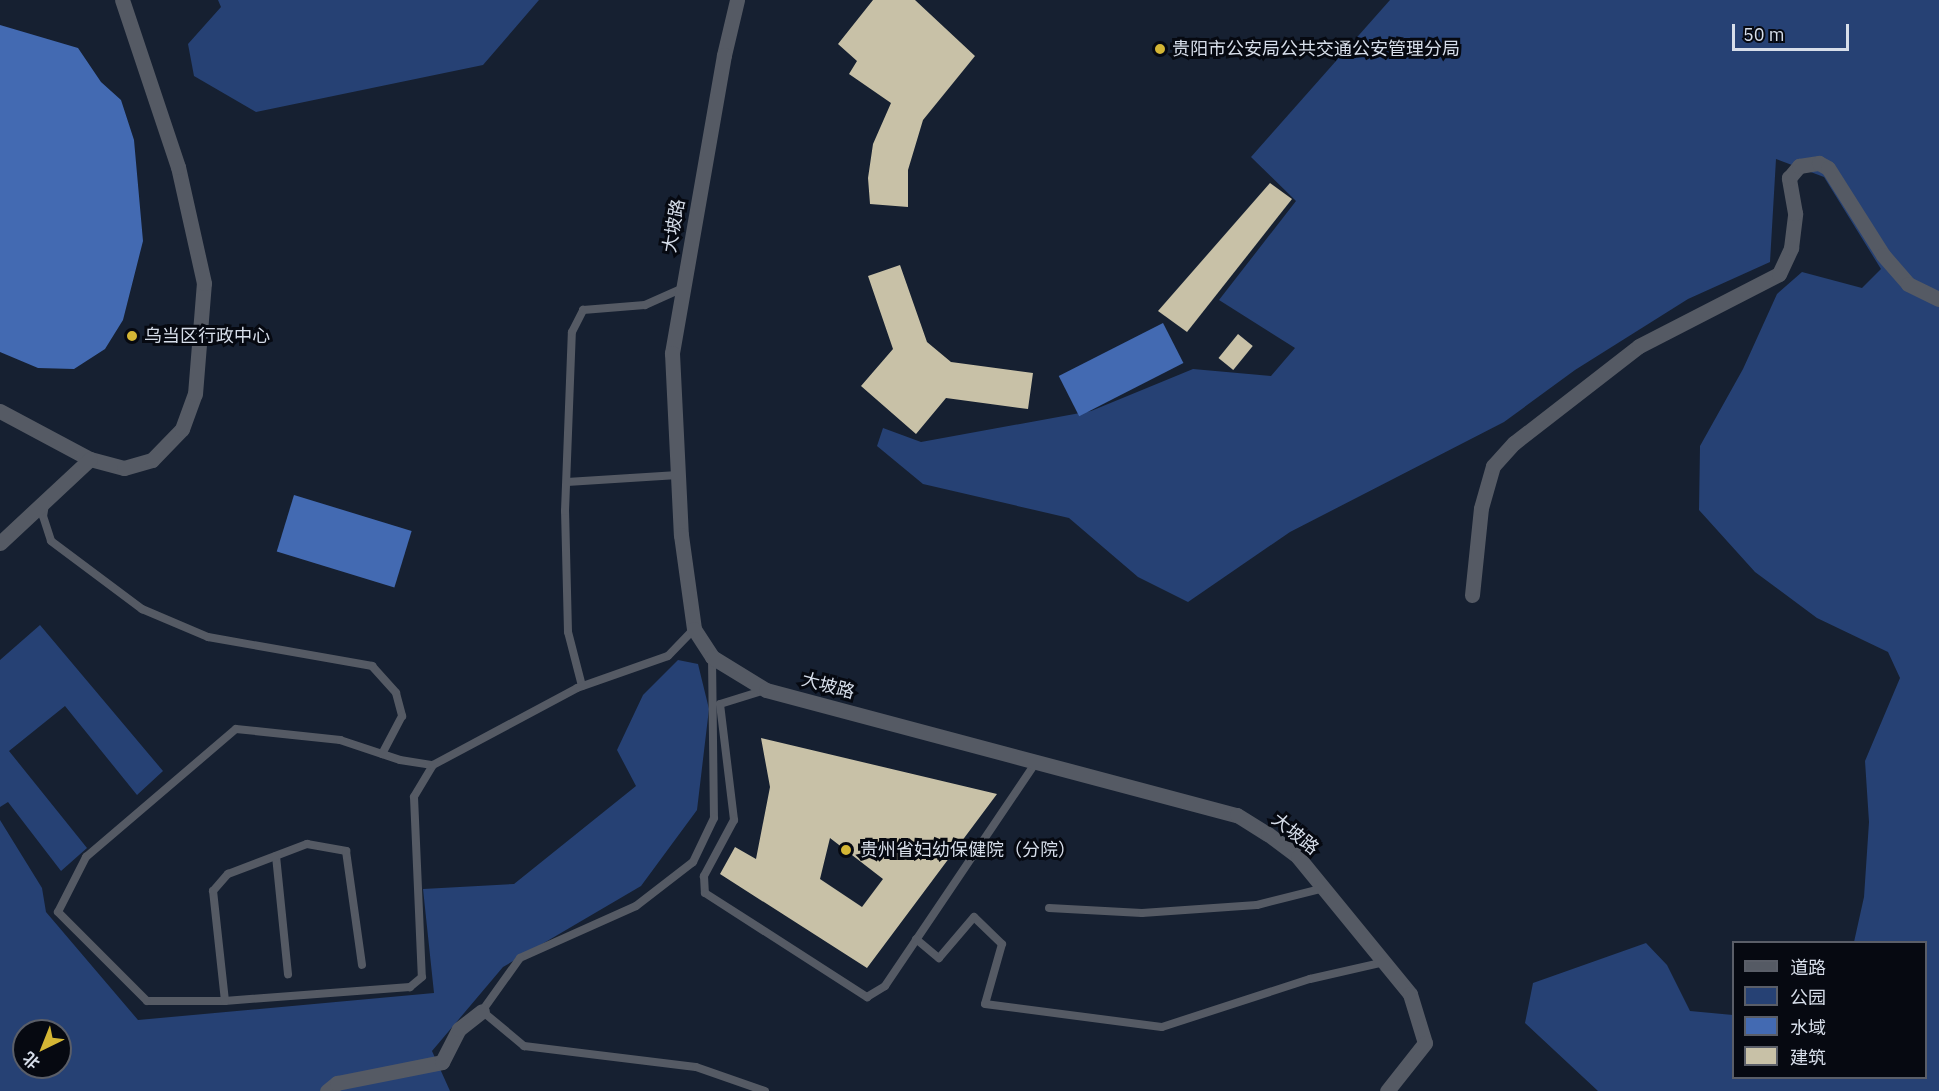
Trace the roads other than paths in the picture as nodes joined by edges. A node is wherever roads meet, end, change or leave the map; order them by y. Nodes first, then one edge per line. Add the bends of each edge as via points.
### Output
1 (122, 0) edge
2 (737, 0) edge
3 (684, 287) junction
4 (1939, 299) edge
5 (0, 411) edge
6 (90, 459) junction
7 (678, 475) junction
8 (567, 482) junction
9 (45, 504) junction
10 (0, 543) edge
11 (1472, 595) dead end
12 (694, 628) junction
13 (712, 657) junction
14 (582, 686) junction
15 (766, 690) junction
16 (381, 754) junction
17 (1036, 762) junction
18 (433, 765) junction
19 (276, 856) junction
20 (1324, 888) junction
21 (1049, 908) dead end
22 (916, 939) junction
23 (1384, 962) junction
24 (362, 964) dead end
25 (288, 974) dead end
26 (225, 1000) junction
27 (482, 1011) junction
28 (327, 1091) edge
29 (765, 1091) edge
30 (1387, 1091) edge

1 - 6 street via 178,167 204,283 195,394 182,429 153,460 124,468
2 - 3 street, 大坡路
3 - 7 street, 大坡路 via 672,353
3 - 8 lane via 645,305 583,310 572,332
4 - 11 street via 1908,284 1883,255 1828,168 1819,163 1799,166 1789,178 1795,213 1791,248 1779,274 1639,346 1514,443 1493,466 1481,508
5 - 6 street
6 - 9 street
7 - 8 lane
7 - 12 street, 大坡路 via 681,535
8 - 14 lane via 568,632
9 - 10 street
9 - 16 lane via 43,516 51,541 142,609 208,637 372,666 396,693 402,716
12 - 13 street, 大坡路
12 - 14 lane via 668,656
13 - 15 street, 大坡路
13 - 27 lane via 714,818 693,862 636,906 520,958
14 - 18 lane
15 - 17 street, 大坡路
15 - 22 lane via 720,704 734,820 704,876 705,893 867,997 885,986
16 - 18 lane
16 - 26 lane via 340,740 236,729 86,857 58,912 147,1000
17 - 20 street, 大坡路 via 1237,815 1298,858
17 - 22 lane
18 - 26 lane via 414,797 422,977 410,987
19 - 24 lane via 307,844 346,851
19 - 25 lane
19 - 26 lane via 228,873 213,891
20 - 21 lane via 1257,905 1142,913
20 - 23 street, 大坡路
22 - 23 lane via 939,958 974,917 1002,944 985,1004 1162,1027 1310,979
23 - 30 street, 大坡路 via 1410,994 1425,1043
27 - 28 street via 459,1029 442,1062 337,1083
27 - 29 lane via 524,1046 696,1067

